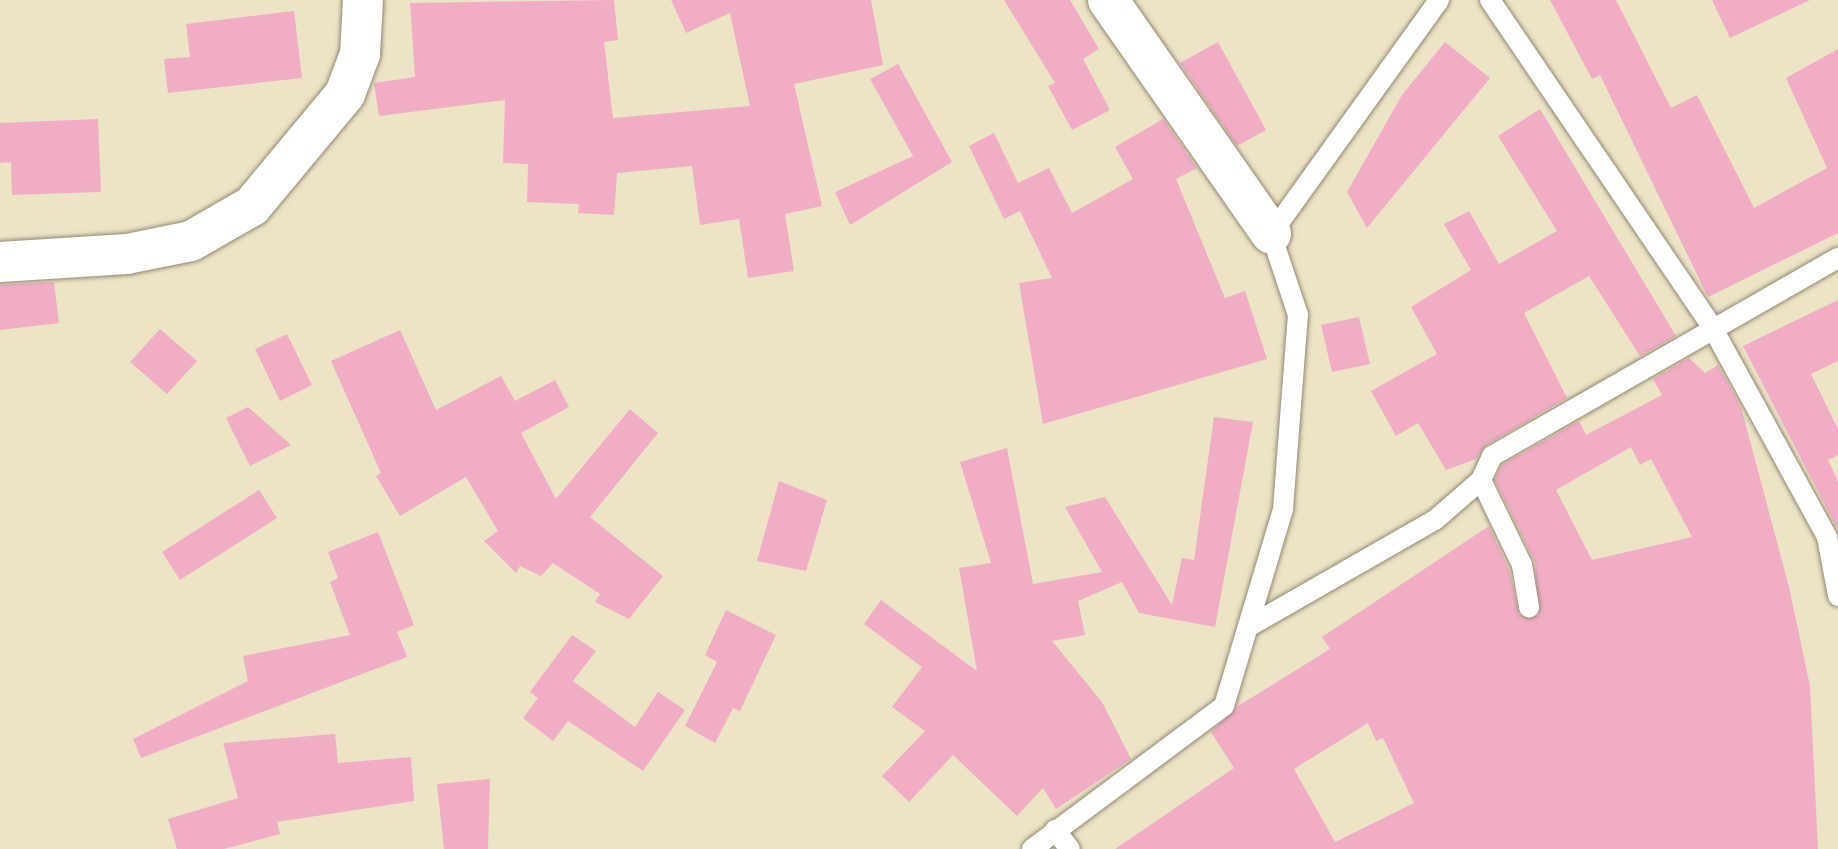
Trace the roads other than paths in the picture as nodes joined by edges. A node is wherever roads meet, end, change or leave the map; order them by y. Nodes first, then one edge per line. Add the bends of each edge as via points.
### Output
1 (363, 0) edge
2 (1108, 0) edge
3 (1439, 0) edge
4 (1490, 0) edge
5 (1271, 234) junction
6 (1838, 258) edge
7 (0, 262) edge
8 (1711, 325) junction
9 (1481, 480) junction
10 (1838, 596) edge
11 (1529, 607) dead end
12 (1248, 627) junction
13 (1055, 830) junction
14 (1032, 849) edge
15 (1070, 849) edge

1 - 7 street via 360,54 345,94 252,206 191,241 127,254
2 - 5 street
3 - 5 lane
4 - 8 lane
5 - 12 lane via 1298,315 1283,509
6 - 8 lane
8 - 9 lane via 1492,456
8 - 10 lane via 1827,537
9 - 11 lane via 1522,565
9 - 12 lane via 1435,520
12 - 13 lane via 1224,706
13 - 14 lane
13 - 15 lane

